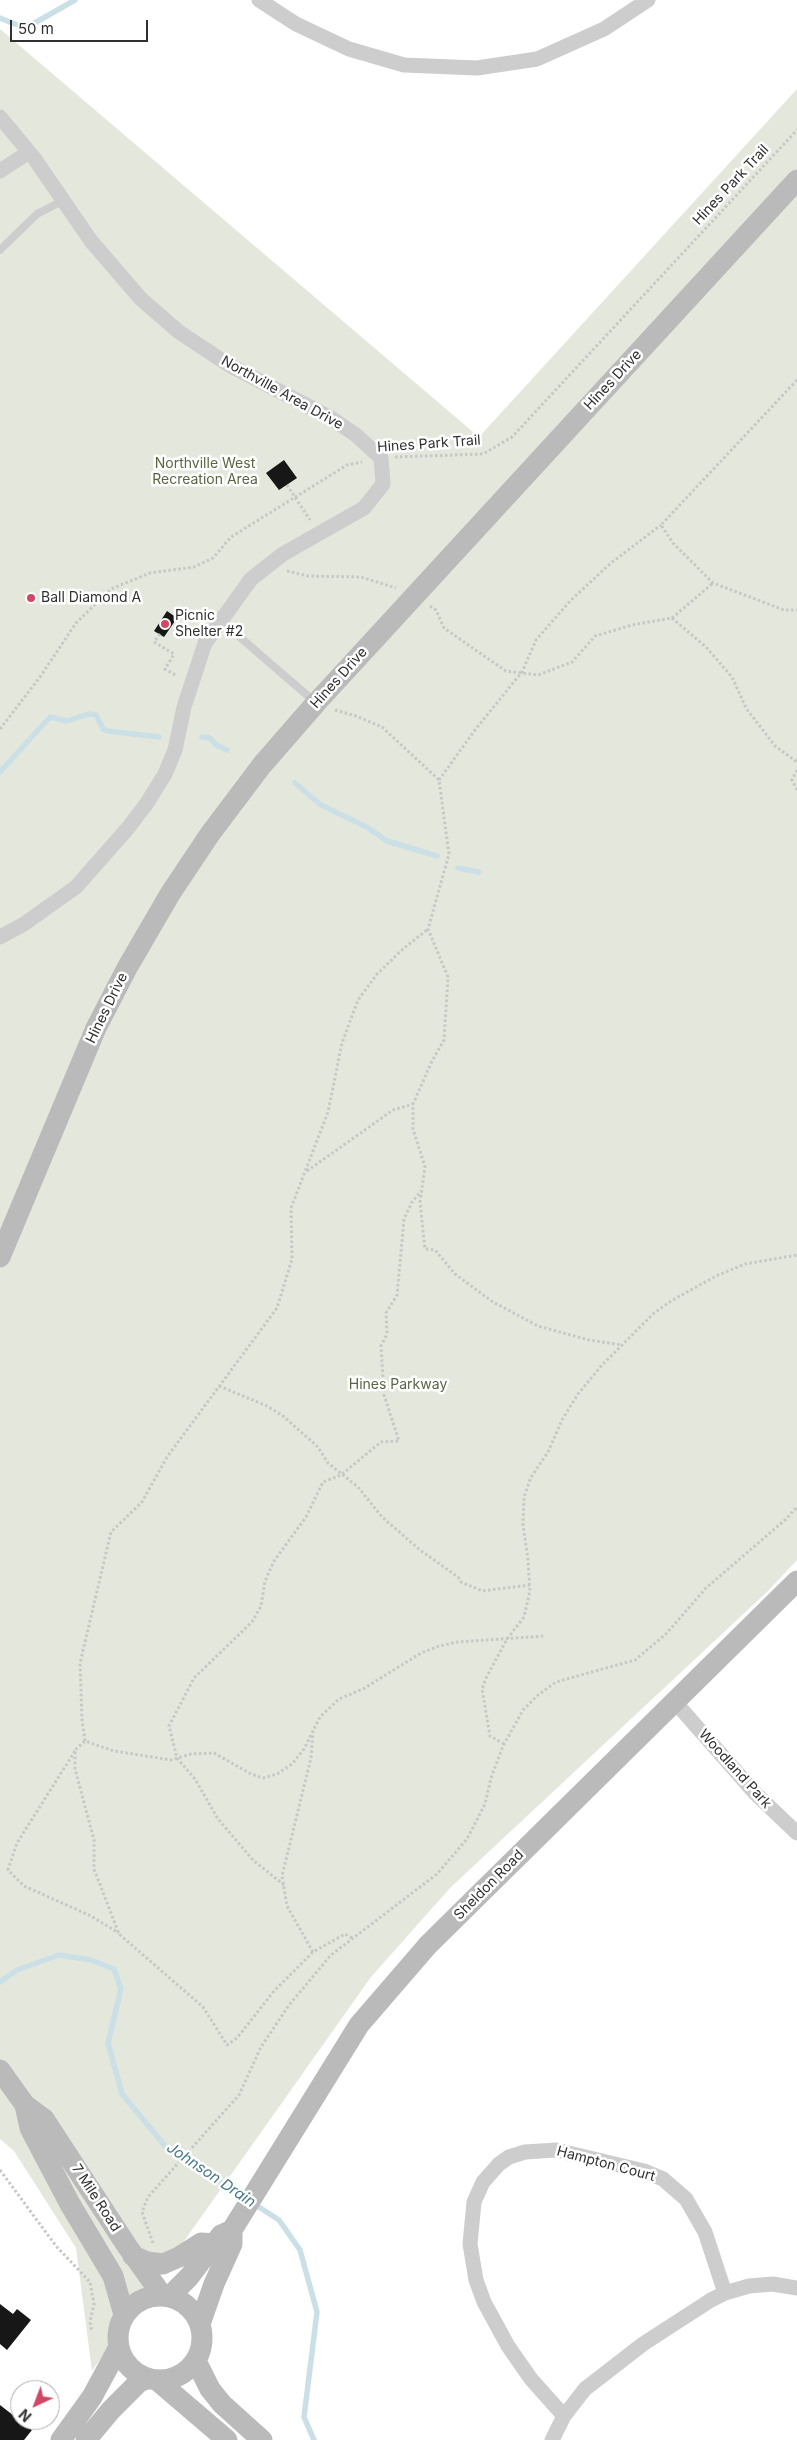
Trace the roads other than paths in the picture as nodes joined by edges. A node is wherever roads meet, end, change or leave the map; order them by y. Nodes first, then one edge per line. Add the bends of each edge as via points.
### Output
1 (259, 0) edge
2 (648, 0) edge
3 (0, 117) edge
4 (29, 152) junction
5 (0, 170) edge
6 (797, 180) edge
7 (62, 201) junction
8 (0, 250) edge
9 (220, 620) junction
10 (316, 703) junction
11 (0, 937) edge
12 (0, 1257) edge
13 (797, 1580) edge
14 (675, 1702) junction
15 (797, 1833) edge
16 (0, 2070) edge
17 (25, 2105) junction
18 (237, 2223) junction
19 (215, 2244) junction
20 (133, 2256) junction
21 (797, 2288) edge
22 (725, 2293) junction
23 (166, 2296) junction
24 (124, 2315) junction
25 (200, 2324) junction
26 (119, 2347) junction
27 (196, 2361) junction
28 (153, 2380) junction
29 (564, 2416) junction
30 (61, 2440) edge
31 (86, 2440) edge
32 (227, 2440) edge
33 (262, 2440) edge
34 (552, 2440) edge

1 - 2 street via 296,24 349,49 404,65 477,68 537,59 604,29
3 - 4 street, Northville Area Drive
4 - 5 street
4 - 7 street, Northville Area Drive
6 - 10 street, Hines Drive
7 - 8 lane via 37,214
7 - 9 street, Northville Area Drive via 112,267 141,299 179,332 229,365 331,418 381,458 383,484 376,496 364,508 283,554 251,579
9 - 10 lane
9 - 11 street via 205,642 175,750 165,774 128,828 76,887
10 - 12 street, Hines Drive via 262,765 210,834 127,968 75,1075
13 - 14 street, Sheldon Road
14 - 15 street, Woodland Park via 755,1793
14 - 18 street, Sheldon Road via 428,1945 359,2024
16 - 17 street, 7 Mile Road
17 - 20 street, 7 Mile Road via 44,2119
17 - 24 street, 7 Mile Road via 34,2136 113,2276
18 - 19 street, Sheldon Road
18 - 25 street, Sheldon Road via 232,2244
19 - 20 street via 201,2243 160,2264
19 - 23 street, Sheldon Road via 189,2277
20 - 23 street, 7 Mile Road
21 - 22 street via 773,2284
22 - 29 street via 643,2344 585,2388
22 - 29 street, Hampton Court via 705,2232 686,2198 664,2179 556,2150 525,2152 499,2164 483,2182 474,2202 470,2244 476,2280 508,2346 531,2379
23 - 24 street via 140,2300
23 - 25 street via 183,2302
24 - 26 street
25 - 27 street via 203,2340
26 - 28 street via 129,2367
26 - 30 street via 92,2397
27 - 28 street via 180,2376
27 - 33 street via 210,2389 222,2404
28 - 31 street via 139,2382
28 - 32 street
29 - 34 street

